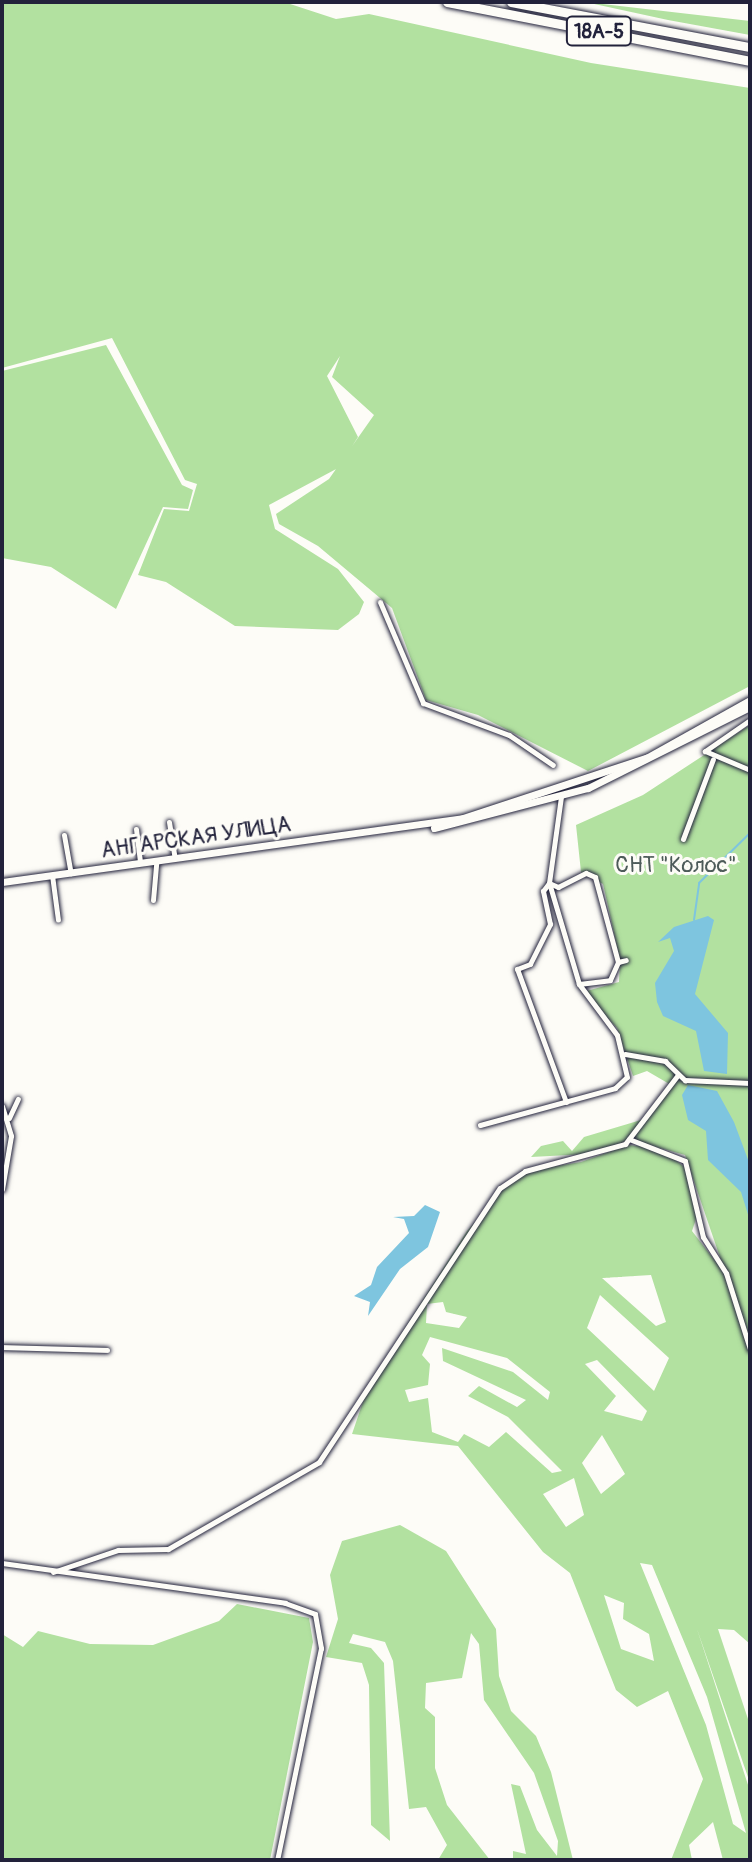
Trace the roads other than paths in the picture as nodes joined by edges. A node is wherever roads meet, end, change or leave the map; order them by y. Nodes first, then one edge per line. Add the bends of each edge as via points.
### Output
1 (447, 2) edge
2 (511, 2) edge
3 (750, 47) edge
4 (750, 61) edge
5 (380, 602) dead end
6 (750, 700) edge
7 (750, 707) edge
8 (750, 720) edge
9 (713, 759) junction
10 (553, 765) dead end
11 (750, 770) edge
12 (561, 797) junction
13 (169, 822) dead end
14 (136, 829) dead end
15 (395, 830) junction
16 (64, 835) dead end
17 (683, 839) dead end
18 (175, 859) junction
19 (156, 862) junction
20 (140, 864) junction
21 (71, 873) junction
22 (52, 875) junction
23 (2, 882) edge
24 (549, 883) junction
25 (153, 900) dead end
26 (58, 920) dead end
27 (626, 960) dead end
28 (618, 962) junction
29 (579, 984) junction
30 (625, 1054) junction
31 (677, 1076) junction
32 (750, 1083) edge
33 (18, 1099) dead end
34 (566, 1102) junction
35 (2, 1106) edge
36 (9, 1118) junction
37 (480, 1125) dead end
38 (629, 1139) junction
39 (2, 1189) edge
40 (2, 1347) edge
41 (750, 1349) edge
42 (107, 1350) dead end
43 (2, 1563) edge
44 (53, 1572) junction
45 (277, 1860) edge

1 - 4 highway, 18А-5
2 - 3 highway, 18А-5
5 - 10 street via 423,703 509,735
6 - 15 main road, АНГАРСКАЯ УЛИЦА via 646,758 558,793
7 - 12 main road, АНГАРСКАЯ УЛИЦА via 671,752
8 - 9 street via 706,747
9 - 11 street
9 - 17 street
12 - 15 main road, АНГАРСКАЯ УЛИЦА via 464,823
12 - 24 street
13 - 18 street
14 - 20 street
15 - 18 main road, АНГАРСКАЯ УЛИЦА
16 - 21 street
18 - 19 main road, АНГАРСКАЯ УЛИЦА
19 - 20 main road, АНГАРСКАЯ УЛИЦА
19 - 25 street
20 - 21 main road, АНГАРСКАЯ УЛИЦА
21 - 22 main road, АНГАРСКАЯ УЛИЦА
22 - 23 main road, АНГАРСКАЯ УЛИЦА
22 - 26 street
24 - 28 street via 558,887 586,873 595,877
24 - 29 street
24 - 34 street via 543,891 550,924 530,964 517,969
27 - 28 street
28 - 29 street via 610,980
29 - 30 street
30 - 31 street via 665,1061
30 - 34 street via 627,1077 615,1088
31 - 32 street
31 - 38 street
33 - 36 street
34 - 37 street
35 - 36 street
36 - 39 street
38 - 41 street via 685,1161 703,1237 726,1273
38 - 44 street via 603,1154 525,1171 500,1188 352,1404 334,1444 301,1477 227,1509 168,1549 118,1550
40 - 42 street
43 - 44 street
44 - 45 street via 285,1603 315,1614 321,1648

